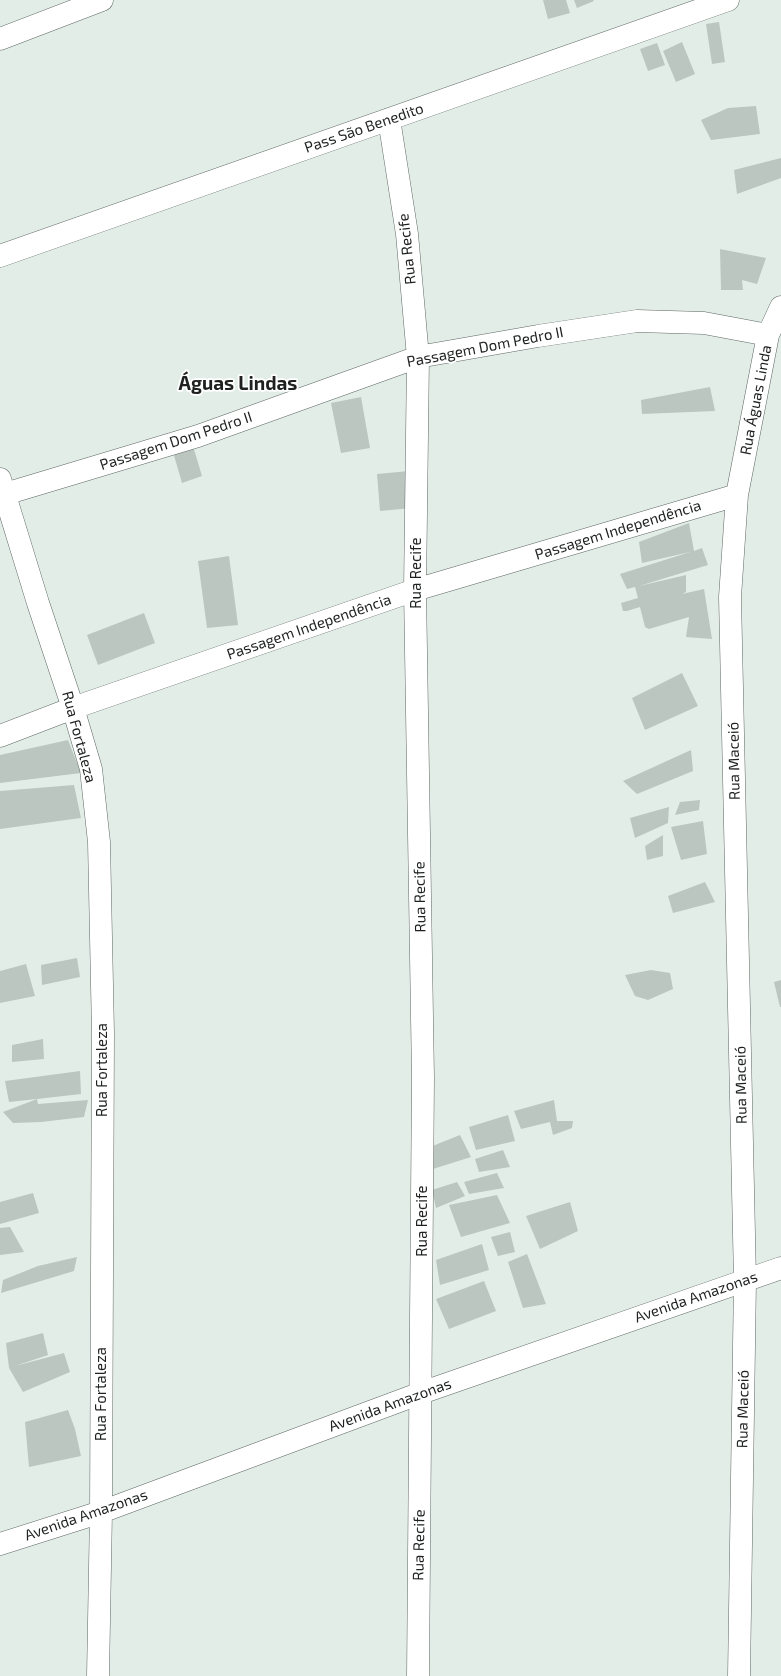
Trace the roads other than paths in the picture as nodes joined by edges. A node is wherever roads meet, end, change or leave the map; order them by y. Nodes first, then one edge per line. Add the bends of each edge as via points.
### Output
1 (102, 0) edge
2 (728, 0) edge
3 (0, 39) edge
4 (389, 119) junction
5 (0, 256) edge
6 (781, 307) edge
7 (768, 335) junction
8 (418, 357) junction
9 (2, 486) edge
10 (737, 494) junction
11 (415, 590) junction
12 (73, 708) junction
13 (0, 736) edge
14 (781, 1268) edge
15 (745, 1280) junction
16 (421, 1393) junction
17 (101, 1512) junction
18 (0, 1544) edge
19 (98, 1676) edge
20 (418, 1676) edge
21 (738, 1676) edge

1 - 3 street
2 - 4 street, Pass São Benedito
4 - 5 street, Pass São Benedito
4 - 8 street, Rua Recife via 407,234
6 - 7 street, Rua Águas Linda
7 - 8 street, Passagem Dom Pedro II via 704,323 637,321
7 - 10 street, Rua Águas Linda
8 - 9 street, Passagem Dom Pedro II via 198,436
8 - 11 street, Rua Recife
9 - 12 street, Rua Fortaleza
10 - 11 street, Passagem Independência
10 - 15 street, Rua Maceió via 730,596
11 - 12 street, Passagem Independência
11 - 16 street, Rua Recife via 423,1078
12 - 13 street, Passagem Independência
12 - 17 street, Rua Fortaleza via 91,769 99,842 103,1033
14 - 15 street, Avenida Amazonas
15 - 16 street, Avenida Amazonas
15 - 21 street, Rua Maceió
16 - 17 street, Avenida Amazonas
16 - 20 street, Rua Recife
17 - 18 street, Avenida Amazonas
17 - 19 street, Rua Fortaleza

